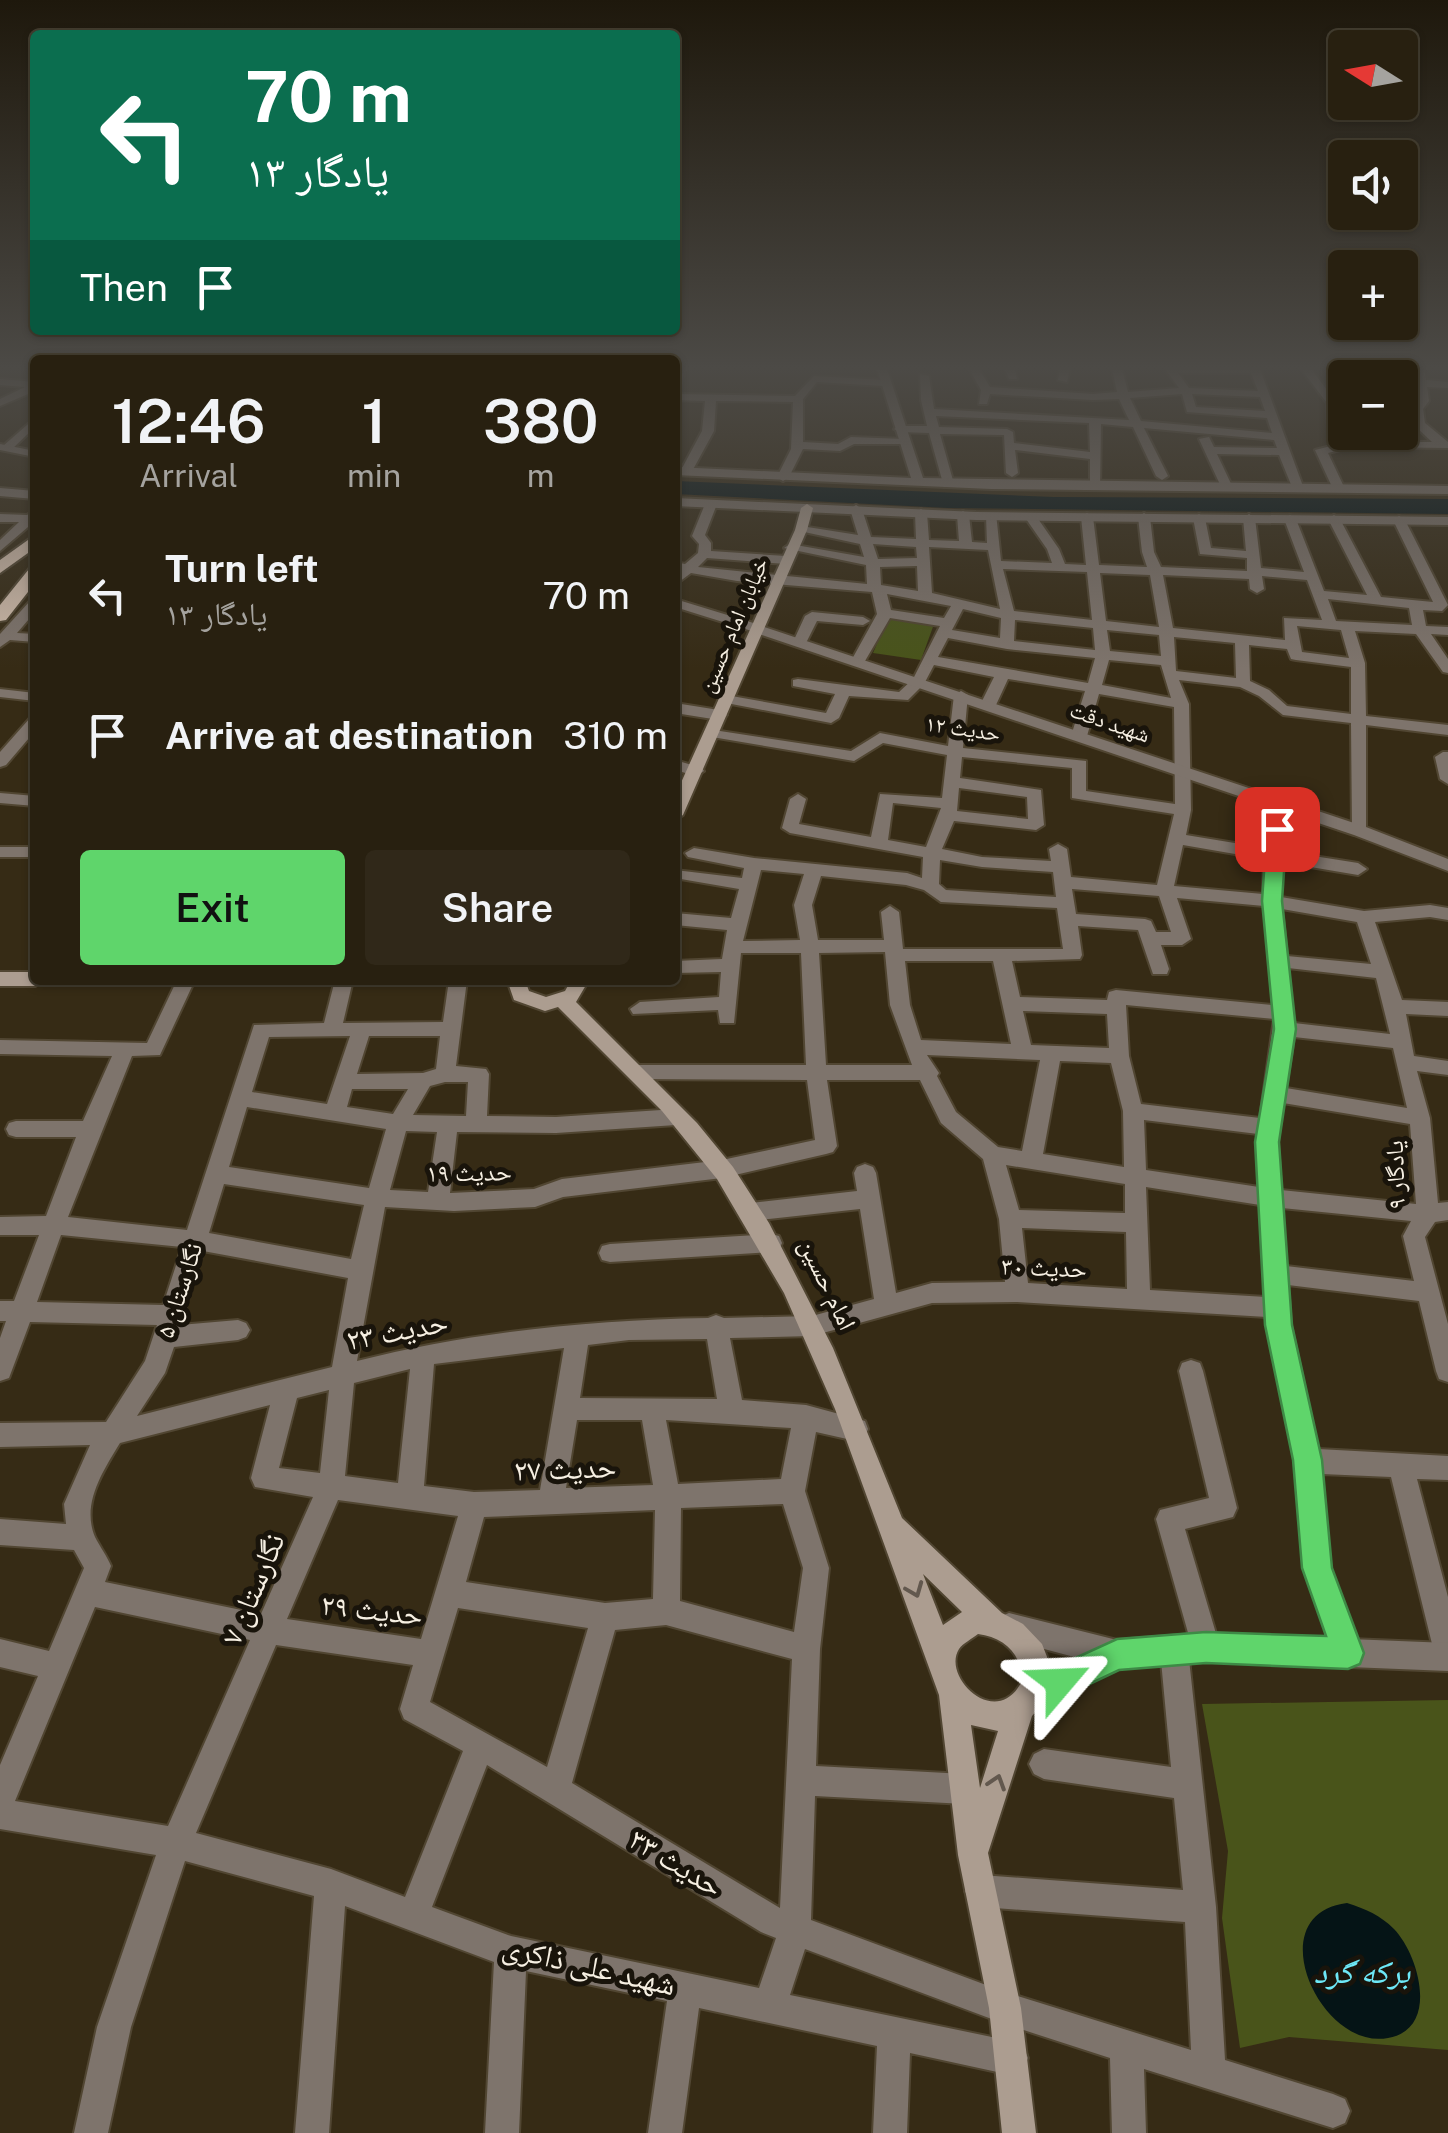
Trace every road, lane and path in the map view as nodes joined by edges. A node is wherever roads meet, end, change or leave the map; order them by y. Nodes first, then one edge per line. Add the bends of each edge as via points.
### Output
1 (786, 469) edge
2 (914, 469) edge
3 (944, 469) edge
4 (1012, 469) edge
5 (1097, 469) edge
6 (1158, 469) edge
7 (1218, 469) edge
8 (1289, 469) edge
9 (1329, 469) edge
10 (680, 472) edge
11 (1012, 472) dead end
12 (783, 476) junction
13 (1162, 476) dead end
14 (919, 483) junction
15 (948, 484) junction
16 (1096, 486) junction
17 (1226, 488) junction
18 (1298, 489) junction
19 (1339, 490) junction
20 (1448, 490) edge
21 (0, 492) edge
22 (30, 495) edge
23 (680, 503) edge
24 (711, 504) junction
25 (807, 508) junction
26 (856, 510) junction
27 (920, 513) junction
28 (964, 515) junction
29 (992, 516) junction
30 (1030, 516) junction
31 (30, 517) edge
32 (1087, 517) junction
33 (0, 518) edge
34 (1144, 518) junction
35 (1199, 518) junction
36 (1250, 518) junction
37 (30, 519) edge
38 (1290, 519) junction
39 (1334, 520) junction
40 (1399, 520) junction
41 (1448, 521) edge
42 (801, 530) junction
43 (862, 540) junction
44 (2, 543) edge
45 (30, 544) edge
46 (922, 544) junction
47 (966, 546) junction
48 (995, 547) junction
49 (704, 554) junction
50 (788, 554) junction
51 (1252, 555) junction
52 (923, 562) junction
53 (876, 563) junction
54 (995, 566) junction
55 (1060, 567) junction
56 (0, 568) edge
57 (682, 568) edge
58 (1096, 569) junction
59 (1156, 572) junction
60 (30, 577) edge
61 (1312, 577) junction
62 (778, 578) junction
63 (1255, 578) junction
64 (874, 586) junction
65 (1442, 593) edge
66 (1319, 594) junction
67 (925, 596) junction
68 (1376, 600) junction
69 (8, 601) edge
70 (1415, 604) junction
71 (680, 605) edge
72 (958, 606) junction
73 (30, 609) edge
74 (888, 613) junction
75 (1008, 614) junction
76 (0, 616) edge
77 (863, 621) dead end
78 (1099, 621) junction
79 (1339, 625) junction
80 (754, 628) junction
81 (947, 628) junction
82 (1166, 629) junction
83 (1420, 630) junction
84 (1448, 631) edge
85 (30, 638) edge
86 (1242, 638) junction
87 (3, 639) edge
88 (800, 642) junction
89 (1007, 645) junction
90 (1294, 645) junction
91 (1039, 650) junction
92 (1103, 656) junction
93 (930, 660) junction
94 (858, 661) junction
95 (1358, 663) junction
96 (1169, 668) junction
97 (1448, 669) edge
98 (1002, 676) junction
99 (1027, 680) junction
100 (919, 681) junction
101 (798, 682) dead end
102 (1242, 683) junction
103 (1094, 690) junction
104 (844, 691) junction
105 (0, 693) edge
106 (961, 695) junction
107 (29, 696) edge
108 (1181, 704) junction
109 (988, 705) junction
110 (722, 707) junction
111 (680, 708) edge
112 (1356, 720) junction
113 (30, 726) edge
114 (1448, 730) edge
115 (712, 732) junction
116 (1079, 736) junction
117 (7, 748) edge
118 (955, 752) junction
119 (1448, 757) edge
120 (0, 762) edge
121 (680, 767) edge
122 (696, 771) junction
123 (1182, 771) junction
124 (1448, 779) edge
125 (952, 782) junction
126 (0, 798) edge
127 (798, 799) dead end
128 (30, 801) edge
129 (680, 802) edge
130 (1281, 805) junction
131 (949, 809) junction
132 (1183, 810) junction
133 (1360, 832) junction
134 (1177, 839) junction
135 (879, 843) junction
136 (0, 852) edge
137 (30, 852) edge
138 (694, 852) dead end
139 (932, 852) junction
140 (1272, 853) junction
141 (754, 864) junction
142 (1448, 865) edge
143 (1060, 866) junction
144 (1358, 869) dead end
145 (814, 872) junction
146 (680, 874) dead end
147 (748, 885) junction
148 (930, 886) junction
149 (1165, 888) junction
150 (1272, 901) junction
151 (1067, 911) junction
152 (890, 912) dead end
153 (1448, 914) edge
154 (1364, 917) junction
155 (680, 919) edge
156 (736, 925) junction
157 (1147, 938) junction
158 (810, 948) junction
159 (893, 951) junction
160 (1001, 955) junction
161 (732, 956) junction
162 (1278, 961) junction
163 (680, 965) edge
164 (1160, 970) dead end
165 (1383, 972) junction
166 (0, 979) edge
167 (30, 979) edge
168 (184, 985) edge
169 (343, 985) edge
170 (457, 985) edge
171 (516, 985) edge
172 (579, 985) edge
173 (563, 1001) junction
174 (1012, 1004) junction
175 (1395, 1007) junction
176 (1116, 1008) junction
177 (640, 1009) dead end
178 (1448, 1009) edge
179 (1284, 1021) junction
180 (451, 1029) junction
181 (332, 1030) junction
182 (362, 1030) junction
183 (0, 1047) edge
184 (913, 1047) junction
185 (125, 1049) junction
186 (1404, 1052) junction
187 (1023, 1053) junction
188 (1051, 1054) junction
189 (1119, 1056) junction
190 (1448, 1068) edge
191 (636, 1072) junction
192 (816, 1072) junction
193 (929, 1073) junction
194 (434, 1078) junction
195 (344, 1082) junction
196 (1278, 1094) junction
197 (240, 1098) junction
198 (1133, 1112) junction
199 (334, 1114) junction
200 (676, 1118) junction
201 (1420, 1118) junction
202 (398, 1124) junction
203 (448, 1124) junction
204 (476, 1124) junction
205 (1270, 1127) junction
206 (16, 1129) dead end
207 (90, 1129) junction
208 (992, 1155) junction
209 (1031, 1160) junction
210 (722, 1168) junction
211 (865, 1173) dead end
212 (216, 1174) junction
213 (1136, 1179) junction
214 (376, 1198) junction
215 (870, 1198) junction
216 (1273, 1198) junction
217 (438, 1202) junction
218 (751, 1212) junction
219 (1438, 1213) edge
220 (1010, 1219) junction
221 (1138, 1223) junction
222 (53, 1224) junction
223 (0, 1226) edge
224 (196, 1238) junction
225 (772, 1243) junction
226 (610, 1253) dead end
227 (362, 1271) junction
228 (1276, 1274) junction
229 (1017, 1292) junction
230 (1426, 1292) junction
231 (1138, 1298) junction
232 (887, 1306) junction
233 (1278, 1308) junction
234 (11, 1311) edge
235 (168, 1326) junction
236 (716, 1326) junction
237 (812, 1326) junction
238 (238, 1330) dead end
239 (578, 1336) junction
240 (423, 1355) junction
241 (0, 1370) edge
242 (1191, 1371) dead end
243 (1448, 1371) edge
244 (343, 1374) junction
245 (287, 1388) junction
246 (566, 1408) junction
247 (652, 1409) junction
248 (731, 1409) junction
249 (806, 1416) junction
250 (856, 1429) junction
251 (115, 1433) junction
252 (0, 1435) edge
253 (1308, 1460) junction
254 (1402, 1464) junction
255 (1448, 1468) edge
256 (332, 1486) junction
257 (792, 1492) junction
258 (410, 1496) junction
259 (668, 1498) junction
260 (551, 1502) junction
261 (474, 1504) junction
262 (887, 1521) junction
263 (0, 1532) edge
264 (81, 1538) junction
265 (88, 1592) junction
266 (448, 1593) junction
267 (666, 1611) junction
268 (605, 1617) junction
269 (1000, 1624) junction
270 (271, 1630) junction
271 (806, 1648) junction
272 (1206, 1648) junction
273 (1174, 1650) junction
274 (0, 1653) edge
275 (1348, 1653) junction
276 (430, 1654) junction
277 (1117, 1654) junction
278 (1448, 1654) edge
279 (942, 1658) junction
280 (56, 1667) junction
281 (953, 1696) junction
282 (1026, 1702) junction
283 (480, 1744) junction
284 (1044, 1764) dead end
285 (800, 1780) junction
286 (1190, 1785) junction
287 (965, 1789) junction
288 (555, 1790) junction
289 (0, 1802) edge
290 (0, 1814) edge
291 (176, 1843) junction
292 (973, 1855) junction
293 (331, 1885) junction
294 (981, 1890) junction
295 (1200, 1907) junction
296 (413, 1915) junction
297 (794, 1929) junction
298 (511, 1952) junction
299 (686, 1988) junction
300 (1005, 2008) junction
301 (769, 2009) junction
302 (894, 2035) junction
303 (1127, 2046) junction
304 (1010, 2058) junction
305 (1209, 2072) junction
306 (1333, 2111) dead end
307 (90, 2133) edge
308 (312, 2133) edge
309 (502, 2133) edge
310 (665, 2133) edge
311 (890, 2133) edge
312 (1019, 2133) edge
313 (1130, 2133) edge

1 - 12 street
2 - 14 street
3 - 15 street
4 - 11 street
5 - 16 street
6 - 13 street
7 - 17 street
8 - 18 street
9 - 19 street
10 - 12 street
12 - 14 street
14 - 15 street
15 - 16 street
16 - 17 street
17 - 18 street
18 - 19 street
19 - 20 street
21 - 22 street
23 - 24 street
24 - 25 street
24 - 49 street via 698,536 706,543
25 - 26 street
25 - 42 main road, خیابان امام حسین
26 - 27 street
26 - 43 street
27 - 28 street
27 - 46 street
28 - 29 street
28 - 47 street
29 - 30 street
29 - 48 street
30 - 32 street
30 - 55 street
31 - 33 street
32 - 34 street
32 - 58 street
34 - 35 street
34 - 59 street
35 - 36 street
35 - 51 street via 1205,551
36 - 38 street
36 - 51 street
37 - 44 street
38 - 39 street
38 - 61 street
39 - 40 street
39 - 68 street
40 - 41 street
40 - 65 street
42 - 43 street
42 - 50 main road, خیابان امام حسین
43 - 46 street
43 - 53 street
45 - 56 main road
46 - 47 street
46 - 52 street
47 - 48 street
48 - 54 street
49 - 50 street
49 - 57 street
50 - 53 street
50 - 62 main road, خیابان امام حسین
51 - 63 street
52 - 53 street
52 - 67 street
53 - 64 street
54 - 55 street
54 - 75 street
55 - 58 street
57 - 62 street
58 - 59 street
58 - 78 street
59 - 63 street
59 - 82 street
60 - 69 main road
61 - 63 street
61 - 66 street
62 - 64 street
62 - 80 main road, خیابان امام حسین
64 - 67 street
64 - 74 street
65 - 70 street via 1442,607
66 - 68 street
66 - 79 street
67 - 72 street
68 - 70 street
69 - 76 main road
70 - 83 street
71 - 80 street, شهید دقت
72 - 75 street
72 - 81 street
73 - 87 street
74 - 81 street
74 - 94 street
75 - 78 street
75 - 89 street
77 - 88 street via 812,616
78 - 82 street
78 - 92 street
79 - 83 street
79 - 90 street via 1289,621
79 - 95 street
80 - 88 street, شهید دقت
80 - 110 main road, خیابان امام حسین
81 - 89 street
81 - 93 street
82 - 86 street
82 - 96 street
83 - 84 street
83 - 97 street
85 - 87 street
86 - 90 street
86 - 102 street
88 - 94 street, شهید دقت
89 - 91 street
90 - 95 street via 1296,656
91 - 92 street
91 - 99 street
92 - 96 street
92 - 103 street
93 - 98 street
93 - 100 street
94 - 100 street, شهید دقت
95 - 112 street
96 - 102 street
96 - 108 street
98 - 99 street
98 - 109 street
99 - 103 street
100 - 104 street via 903,697
100 - 106 street, شهید دقت
101 - 104 street
102 - 112 street via 1284,710
103 - 108 street
103 - 116 street
104 - 110 street via 831,718
105 - 107 street
106 - 109 street, شهید دقت
106 - 118 street
108 - 123 street
109 - 116 street, شهید دقت
110 - 111 street
110 - 115 main road, خیابان امام حسین
112 - 114 street
112 - 133 street
113 - 117 street
115 - 118 street, حدیث ۱۲ via 854,756 880,738
115 - 122 main road, خیابان امام حسین
116 - 123 street, شهید دقت
117 - 120 street
118 - 125 street
118 - 132 street, حدیث ۱۲ via 1080,764 1078,794
119 - 124 street
121 - 122 street
122 - 129 main road, خیابان امام حسین
123 - 130 street, شهید دقت
123 - 132 street
125 - 131 street
125 - 131 street via 1035,794 1036,825
126 - 128 street
127 - 135 street via 790,828
130 - 133 street, شهید دقت
130 - 140 street
131 - 135 street via 886,797
131 - 139 street
132 - 134 street
133 - 142 street, شهید دقت
134 - 140 street
134 - 149 street
135 - 139 street
136 - 137 street
138 - 141 street
139 - 143 street
139 - 148 street
140 - 144 street
140 - 150 street
141 - 145 street
141 - 147 street
143 - 149 street
143 - 151 street
145 - 148 street
145 - 158 street via 803,905
146 - 147 street
147 - 156 street
148 - 151 street via 940,896
149 - 150 street
149 - 157 street via 1182,939
150 - 154 street
150 - 162 street
151 - 157 street via 1145,925
151 - 160 street via 1073,954
152 - 159 street
153 - 154 street
154 - 165 street, یادگار ۹
155 - 156 street
156 - 161 street
157 - 164 street
158 - 159 street
158 - 161 street
158 - 192 street
159 - 160 street
159 - 184 street
160 - 174 street
161 - 163 street
161 - 177 street via 727,1011
162 - 165 street
162 - 179 street
165 - 175 street, یادگار ۹
166 - 167 main road
168 - 185 street via 153,1050
169 - 181 street
170 - 180 street, نگارستان ۷
171 - 173 main road via 527,1000
172 - 173 main road
173 - 191 main road, امام حسین
174 - 176 street
174 - 187 street
175 - 178 street
175 - 186 street, یادگار ۹
176 - 179 street via 1116,996
176 - 189 street
179 - 186 street
179 - 196 street
180 - 182 street
180 - 194 street, نگارستان ۷
181 - 182 street
181 - 197 street, نگارستان ۵ via 261,1030
182 - 195 street
183 - 185 street
184 - 187 street
184 - 193 street
185 - 207 street
186 - 190 street
186 - 201 street, یادگار ۹
187 - 188 street
188 - 189 street
188 - 209 street
189 - 198 street
191 - 192 street
191 - 200 main road, امام حسین
192 - 193 street
192 - 210 street, حدیث ۱۹ via 826,1146
193 - 208 street via 948,1116
194 - 195 street
194 - 202 street, نگارستان ۷
194 - 204 street via 479,1074
195 - 199 street
196 - 201 street
196 - 205 street
197 - 199 street
197 - 212 street, نگارستان ۵
198 - 205 street
198 - 213 street
199 - 202 street
200 - 204 street
200 - 210 main road, امام حسین
201 - 219 street, یادگار ۹
202 - 203 street
202 - 214 street, نگارستان ۷
203 - 204 street
203 - 217 street
205 - 216 street
206 - 207 street
207 - 222 street
208 - 209 street
208 - 220 street
209 - 213 street
210 - 217 street, حدیث ۱۹ via 562,1188 535,1198
210 - 218 main road, امام حسین
211 - 215 street
212 - 214 street, حدیث ۱۹
212 - 224 street, نگارستان ۵
213 - 216 street
213 - 221 street
214 - 217 street, حدیث ۱۹
214 - 227 street, نگارستان ۷
215 - 218 street
215 - 232 street
216 - 219 street
216 - 228 street
218 - 225 main road, امام حسین
219 - 230 street, یادگار ۹ via 1414,1236
220 - 221 street
220 - 229 street
221 - 231 street
222 - 223 street
222 - 224 street
222 - 234 street
224 - 227 street
224 - 235 street, نگارستان ۵
225 - 226 street
225 - 237 main road, امام حسین
227 - 244 street, نگارستان ۷
228 - 230 street
228 - 233 street
229 - 231 street, حدیث ۳۰
229 - 232 street, حدیث ۳۰ via 932,1293
230 - 243 street, یادگار ۹
231 - 233 street, حدیث ۳۰
232 - 237 street, حدیث ۳۰
233 - 253 street
234 - 235 street
234 - 241 street
235 - 238 street
235 - 251 street, نگارستان ۵ via 156,1364
236 - 237 street, حدیث ۲۳
236 - 239 street, حدیث ۲۳
236 - 248 street
237 - 250 main road, امام حسین
239 - 240 street, حدیث ۲۳
239 - 246 street
240 - 244 street, حدیث ۲۳
240 - 258 street
242 - 272 street via 1224,1508 1168,1520
244 - 245 street, حدیث ۲۳
244 - 256 street, نگارستان ۷
245 - 251 street, حدیث ۲۳
245 - 256 street, حدیث ۲۷ via 264,1478
246 - 247 street
246 - 260 street
247 - 248 street
247 - 259 street
248 - 249 street
249 - 250 street
249 - 257 street
250 - 262 main road, امام حسین
251 - 252 street, حدیث ۲۳
251 - 264 street, نگارستان ۵ via 77,1504
253 - 254 street
253 - 275 street via 1317,1568
254 - 255 street
254 - 278 street
256 - 258 street, حدیث ۲۷
256 - 270 street, نگارستان ۷
257 - 259 street, حدیث ۲۷
257 - 271 street via 816,1568
258 - 261 street, حدیث ۲۷
259 - 260 street, حدیث ۲۷
259 - 267 street
260 - 261 street, حدیث ۲۷
261 - 266 street
262 - 269 main road, امام حسین
262 -> 279 main road
263 - 264 street
264 - 265 street via 98,1566
265 - 270 street, حدیث ۲۹
265 - 280 street
266 - 268 street, حدیث ۲۹
266 - 276 street, حدیث ۲۹
267 - 268 street, حدیث ۲۹
267 - 271 street, حدیث ۲۹
268 - 288 street
269 - 277 street
269 - 279 main road via 974,1620 958,1628
269 - 282 main road via 1023,1640 1033,1658 1036,1677
270 - 276 street, حدیث ۲۹
270 - 291 street, نگارستان ۷
271 - 285 street
272 - 273 street
272 - 275 street
273 - 277 street
273 - 286 street
274 - 280 street
275 - 278 street
276 - 283 street, حدیث ۳۳ via 414,1710
277 - 282 street
279 - 281 main road
280 - 289 street
281 - 282 main road via 986,1717 1004,1717
281 - 287 main road
292 -> 282 main road
283 - 288 street, حدیث ۳۳
283 - 296 street
284 - 286 street
285 - 287 street
285 - 297 street
286 - 295 street
287 - 292 main road
288 - 297 street, حدیث ۳۳
290 - 291 street, شهید علی ذاکری
291 - 293 street, شهید علی ذاکری
291 - 307 street, نگارستان ۷ via 114,2026
292 - 294 main road
293 - 296 street, شهید علی ذاکری
293 - 308 street
294 - 295 street
294 - 300 main road
295 - 305 street
296 - 298 street, شهید علی ذاکری
297 - 300 street, حدیث ۳۳
297 - 301 street
298 - 299 street, شهید علی ذاکری
298 - 309 street
299 - 301 street, شهید علی ذاکری
299 - 310 street
300 - 303 street, حدیث ۳۳
300 - 304 main road
301 - 302 street, شهید علی ذاکری
302 - 304 street, شهید علی ذاکری
302 - 311 street
303 - 305 street, حدیث ۳۳
303 - 313 street
304 - 312 main road
305 - 306 street, حدیث ۳۳

